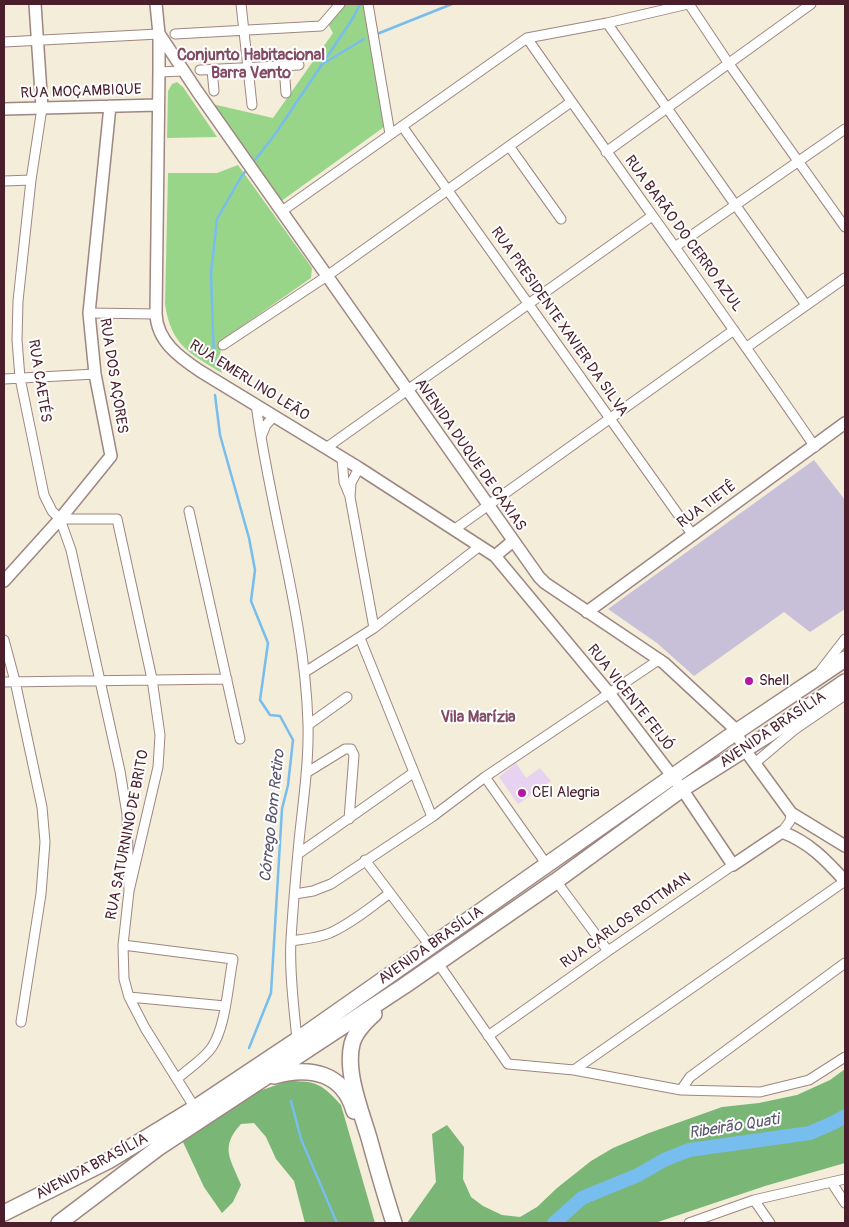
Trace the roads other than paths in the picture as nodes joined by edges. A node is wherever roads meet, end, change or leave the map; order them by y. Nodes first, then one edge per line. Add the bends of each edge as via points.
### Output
1 (35, 4) edge
2 (156, 4) edge
3 (241, 4) edge
4 (340, 4) edge
5 (368, 4) edge
6 (688, 4) edge
7 (811, 4) edge
8 (607, 23) junction
9 (244, 31) junction
10 (159, 34) junction
11 (175, 34) dead end
12 (527, 38) junction
13 (38, 40) junction
14 (4, 42) edge
15 (729, 64) junction
16 (299, 65) dead end
17 (284, 66) junction
18 (249, 68) junction
19 (200, 70) dead end
20 (212, 70) junction
21 (183, 71) junction
22 (159, 72) junction
23 (214, 91) dead end
24 (286, 93) dead end
25 (571, 102) junction
26 (158, 105) junction
27 (110, 106) junction
28 (252, 106) dead end
29 (42, 108) junction
30 (4, 109) edge
31 (666, 109) junction
32 (402, 126) junction
33 (845, 129) edge
34 (390, 134) junction
35 (509, 146) junction
36 (606, 152) junction
37 (800, 161) junction
38 (31, 180) junction
39 (4, 181) edge
40 (448, 189) junction
41 (735, 206) junction
42 (282, 211) junction
43 (652, 216) junction
44 (561, 219) dead end
45 (845, 227) edge
46 (675, 247) junction
47 (327, 276) junction
48 (845, 278) edge
49 (529, 304) junction
50 (806, 305) junction
51 (89, 313) junction
52 (156, 314) junction
53 (734, 330) junction
54 (223, 345) dead end
55 (747, 347) junction
56 (95, 374) junction
57 (20, 378) junction
58 (4, 379) edge
59 (408, 392) junction
60 (256, 404) junction
61 (274, 416) junction
62 (610, 418) junction
63 (845, 423) edge
64 (260, 440) junction
65 (815, 447) junction
66 (326, 448) junction
67 (342, 458) junction
68 (359, 468) junction
69 (350, 497) junction
70 (488, 505) junction
71 (189, 511) dead end
72 (60, 519) junction
73 (455, 529) junction
74 (692, 534) junction
75 (513, 541) junction
76 (480, 546) junction
77 (495, 556) junction
78 (4, 581) edge
79 (542, 581) junction
80 (530, 597) junction
81 (587, 612) junction
82 (374, 628) junction
83 (360, 638) junction
84 (845, 639) edge
85 (4, 640) edge
86 (660, 659) junction
87 (845, 659) edge
88 (305, 672) junction
89 (152, 679) junction
90 (227, 679) junction
91 (100, 680) junction
92 (15, 681) junction
93 (813, 681) junction
94 (4, 682) edge
95 (845, 682) edge
96 (609, 693) junction
97 (845, 695) edge
98 (348, 697) dead end
99 (308, 725) junction
100 (794, 730) junction
101 (736, 732) junction
102 (766, 736) junction
103 (240, 739) dead end
104 (745, 750) junction
105 (755, 763) junction
106 (306, 773) junction
107 (413, 773) junction
108 (484, 777) junction
109 (673, 777) junction
110 (682, 789) junction
111 (791, 813) junction
112 (432, 816) junction
113 (349, 818) junction
114 (782, 832) junction
115 (845, 846) edge
116 (298, 854) junction
117 (365, 860) junction
118 (547, 865) junction
119 (733, 865) junction
120 (556, 881) junction
121 (845, 881) edge
122 (129, 891) junction
123 (390, 893) junction
124 (295, 894) junction
125 (291, 941) junction
126 (123, 945) junction
127 (430, 946) junction
128 (608, 951) junction
129 (438, 963) junction
130 (845, 963) edge
131 (404, 986) junction
132 (129, 997) junction
133 (224, 1006) junction
134 (21, 1022) dead end
135 (488, 1036) junction
136 (298, 1040) junction
137 (845, 1057) edge
138 (574, 1070) junction
139 (178, 1078) junction
140 (263, 1079) junction
141 (681, 1090) junction
142 (195, 1108) junction
143 (845, 1179) edge
144 (832, 1183) junction
145 (754, 1200) junction
146 (23, 1203) junction
147 (845, 1203) edge
148 (4, 1209) edge
149 (4, 1213) edge
150 (59, 1223) edge
151 (387, 1223) edge
152 (394, 1223) edge
153 (690, 1223) edge
154 (770, 1223) edge

1 - 13 street, RUA CAETÉS
2 - 10 street, AVENIDA DUQUE DE CAXIAS
3 - 9 street
4 - 9 street via 321,26
5 - 34 street
6 - 8 street
6 - 15 street
7 - 15 street
8 - 12 street
8 - 31 street
9 - 11 street
9 - 18 street
10 - 13 street
10 - 21 street, AVENIDA DUQUE DE CAXIAS
10 - 22 street, RUA EMERLINO LEÃO
12 - 25 street, RUA BARÃO DO CERRO AZUL
12 - 32 street
13 - 14 street
13 - 29 street, RUA CAETÉS
15 - 31 street
15 - 37 street
16 - 17 street
17 - 18 street
17 - 24 street
18 - 20 street
18 - 28 street
19 - 20 street
20 - 23 street
21 - 22 street
21 - 42 street, AVENIDA DUQUE DE CAXIAS
22 - 26 street, RUA EMERLINO LEÃO
25 - 35 street
25 - 36 street, RUA BARÃO DO CERRO AZUL
26 - 27 street, RUA MOÇAMBIQUE
26 - 52 street, RUA EMERLINO LEÃO
27 - 29 street, RUA MOÇAMBIQUE
27 - 51 street, RUA DOS AÇORES
29 - 30 street, RUA MOÇAMBIQUE
29 - 38 street, RUA CAETÉS
31 - 36 street
31 - 41 street
32 - 34 street
32 - 40 street, RUA PRESIDENTE XAVIER DA SILVA
33 - 37 street
34 - 42 street
35 - 40 street
35 - 44 street
36 - 43 street, RUA BARÃO DO CERRO AZUL
37 - 41 street
37 - 45 street
38 - 39 street
38 - 57 street, RUA CAETÉS via 18,301 16,340
40 - 47 street
40 - 49 street, RUA PRESIDENTE XAVIER DA SILVA
41 - 46 street
41 - 50 street
42 - 47 street, AVENIDA DUQUE DE CAXIAS
43 - 46 street, RUA BARÃO DO CERRO AZUL
43 - 49 street
46 - 53 street, RUA BARÃO DO CERRO AZUL
47 - 54 street
47 - 59 street, AVENIDA DUQUE DE CAXIAS
48 - 50 street
49 - 59 street
49 - 62 street, RUA PRESIDENTE XAVIER DA SILVA
50 - 55 street
51 - 52 street
51 - 56 street, RUA DOS AÇORES
52 - 60 street, RUA EMERLINO LEÃO via 156,325 163,339 183,359
53 - 55 street, RUA BARÃO DO CERRO AZUL
53 - 62 street
55 - 65 street, RUA BARÃO DO CERRO AZUL
56 - 57 street
56 - 72 street, RUA DOS AÇORES via 111,456
57 - 58 street
57 - 72 street, RUA CAETÉS via 44,494
59 - 66 street
59 - 70 street, AVENIDA DUQUE DE CAXIAS
60 - 61 street, RUA EMERLINO LEÃO
60 - 64 street
61 - 64 street
61 - 66 street, RUA EMERLINO LEÃO
62 - 70 street
62 - 74 street, RUA PRESIDENTE XAVIER DA SILVA
63 - 65 street, RUA TIETÊ
64 - 88 street
65 - 74 street, RUA TIETÊ
66 - 67 street, RUA EMERLINO LEÃO
67 - 68 street, RUA EMERLINO LEÃO
67 - 69 street via 344,482
68 - 69 street via 351,483
68 - 73 street, RUA EMERLINO LEÃO
69 - 82 street
70 - 73 street
70 - 75 street, AVENIDA DUQUE DE CAXIAS
71 - 90 street
72 - 78 street, RUA DOS AÇORES
72 - 89 street, RUA SATURNINO DE BRITO via 117,519
72 - 91 street, RUA CAETÉS via 73,558
73 - 76 street, RUA EMERLINO LEÃO
74 - 81 street, RUA TIETÊ
75 - 77 street
75 - 79 street, AVENIDA DUQUE DE CAXIAS
76 - 77 street, RUA EMERLINO LEÃO
76 - 82 street
77 - 80 street, RUA VICENTE FEIJÓ
79 - 80 street
79 - 81 street, AVENIDA DUQUE DE CAXIAS
80 - 96 street, RUA VICENTE FEIJÓ
81 - 86 street, AVENIDA DUQUE DE CAXIAS
82 - 83 street
83 - 88 street
83 - 107 street
84 - 93 street
85 - 92 street
86 - 96 street
86 - 101 street, AVENIDA DUQUE DE CAXIAS
87 - 93 highway, AVENIDA BRASÍLIA
88 - 99 street
89 - 90 street
89 - 91 street
89 - 122 street, RUA SATURNINO DE BRITO via 160,735 158,767
90 - 103 street
91 - 92 street
91 - 122 street, RUA CAETÉS via 127,814
92 - 94 street
92 - 134 street via 42,807 45,842 41,894
93 - 101 highway, AVENIDA BRASÍLIA
95 - 102 highway, AVENIDA BRASÍLIA
96 - 108 street
96 - 109 street, RUA VICENTE FEIJÓ
97 - 100 street
98 - 99 street
99 - 106 street
100 - 102 highway
100 - 105 street
101 - 104 street, AVENIDA DUQUE DE CAXIAS
101 - 109 highway, AVENIDA BRASÍLIA
102 - 104 highway, AVENIDA BRASÍLIA
104 - 105 street, AVENIDA DUQUE DE CAXIAS
104 - 110 highway, AVENIDA BRASÍLIA
105 - 111 street, AVENIDA DUQUE DE CAXIAS
106 - 113 street via 345,749 351,749 354,755
106 - 116 street
107 - 112 street
107 - 113 street
108 - 112 street
108 - 118 street
109 - 110 street, RUA VICENTE FEIJÓ
109 - 118 highway, AVENIDA BRASÍLIA
110 - 119 street, RUA VICENTE FEIJÓ
110 - 120 highway, AVENIDA BRASÍLIA
111 - 114 street via 790,821
111 - 115 street, AVENIDA DUQUE DE CAXIAS
112 - 117 street
113 - 116 street
114 - 119 street, RUA CARLOS ROTTMAN
114 - 121 street via 799,838 815,850
116 - 124 street
117 - 123 street
117 - 124 street via 322,888
118 - 127 highway, AVENIDA BRASÍLIA
119 - 128 street, RUA CARLOS ROTTMAN
120 - 128 street
120 - 129 highway, AVENIDA BRASÍLIA
121 - 138 street
122 - 126 street, RUA SATURNINO DE BRITO
123 - 125 street via 330,933
123 - 127 street
124 - 125 street
125 - 136 street
126 - 132 street, RUA SATURNINO DE BRITO via 124,979
126 - 133 street via 232,959
127 - 136 highway, AVENIDA BRASÍLIA
128 - 135 street, RUA CARLOS ROTTMAN
129 - 131 highway, AVENIDA BRASÍLIA
129 - 135 street
130 - 141 street via 690,1077
131 - 140 highway, AVENIDA BRASÍLIA
131 - 152 highway via 359,1029 352,1042 350,1057 358,1102
132 - 133 street
132 - 139 street, RUA SATURNINO DE BRITO
133 - 139 street via 220,1030 212,1047
135 - 138 street via 508,1064
136 - 142 highway, AVENIDA BRASÍLIA
137 - 141 street via 809,1080 760,1092
138 - 141 street
139 - 142 street, RUA SATURNINO DE BRITO
140 - 150 highway, AVENIDA BRASÍLIA via 151,1153
140 - 151 highway via 284,1073 312,1071 323,1074 344,1091 352,1106
142 - 146 highway, AVENIDA BRASÍLIA via 108,1161
143 - 144 street
144 - 145 street
144 - 147 street
145 - 153 street
145 - 154 street
146 - 148 highway
146 - 149 highway, AVENIDA BRASÍLIA

